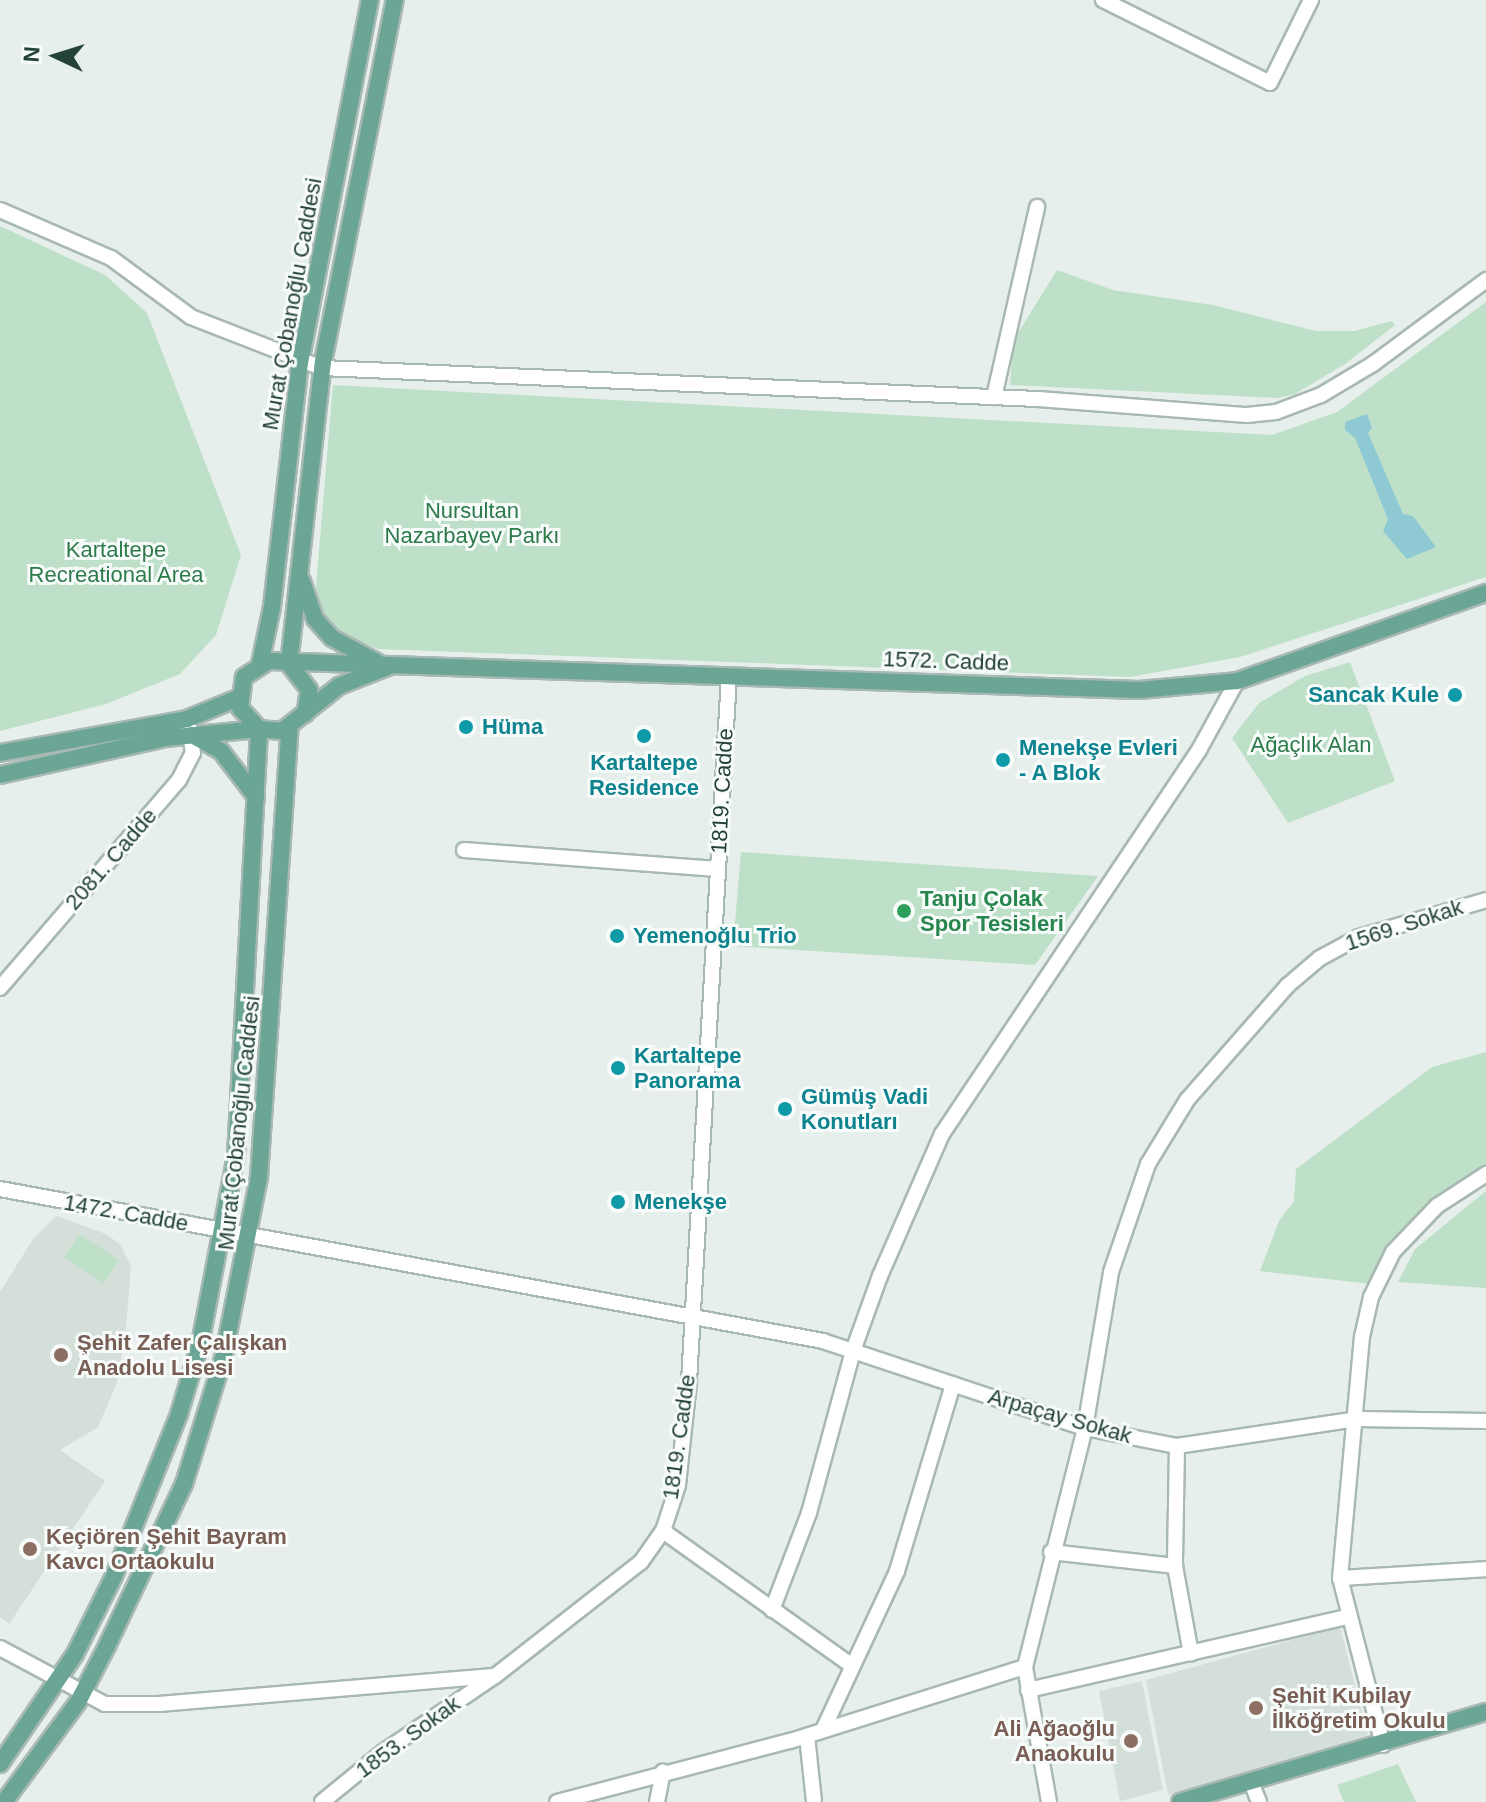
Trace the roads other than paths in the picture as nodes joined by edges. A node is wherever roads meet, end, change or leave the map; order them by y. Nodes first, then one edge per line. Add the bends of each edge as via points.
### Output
1 (370, 0) edge
2 (395, 0) edge
3 (1103, 0) edge
4 (1311, 0) edge
5 (1037, 207) dead end
6 (0, 210) edge
7 (1486, 280) edge
8 (300, 363) junction
9 (322, 368) junction
10 (994, 397) junction
11 (300, 572) junction
12 (1486, 593) edge
13 (260, 664) junction
14 (289, 664) junction
15 (390, 666) junction
16 (729, 676) junction
17 (1237, 681) junction
18 (238, 698) junction
19 (295, 724) junction
20 (189, 726) junction
21 (259, 729) junction
22 (0, 753) edge
23 (0, 775) edge
24 (256, 797) junction
25 (464, 850) dead end
26 (717, 869) junction
27 (1486, 900) edge
28 (0, 988) edge
29 (1486, 1174) edge
30 (0, 1189) edge
31 (224, 1230) junction
32 (251, 1235) junction
33 (691, 1313) junction
34 (853, 1351) junction
35 (953, 1384) junction
36 (1358, 1419) junction
37 (1486, 1421) edge
38 (1085, 1428) junction
39 (1177, 1446) junction
40 (663, 1531) junction
41 (1051, 1552) junction
42 (1175, 1566) junction
43 (1486, 1569) edge
44 (1340, 1578) junction
45 (772, 1610) junction
46 (1346, 1617) junction
47 (0, 1648) edge
48 (1191, 1654) junction
49 (851, 1665) junction
50 (1025, 1667) junction
51 (495, 1676) junction
52 (58, 1680) junction
53 (1028, 1690) junction
54 (81, 1694) junction
55 (1486, 1712) edge
56 (823, 1730) junction
57 (807, 1736) junction
58 (1383, 1745) junction
59 (0, 1764) edge
60 (663, 1772) junction
61 (1251, 1782) junction
62 (4, 1802) edge
63 (322, 1802) edge
64 (557, 1802) edge
65 (657, 1802) edge
66 (814, 1802) edge
67 (1049, 1802) edge
68 (1180, 1802) edge
69 (1259, 1802) edge

1 - 8 main road, Murat Çobanoğlu Caddesi
2 - 9 main road, Murat Çobanoğlu Caddesi
3 - 4 street via 1270,83
5 - 10 street
6 - 8 street via 111,258 191,317
7 - 10 street via 1373,364 1321,395 1276,412 1247,415
8 - 9 street
8 - 13 main road, Murat Çobanoğlu Caddesi via 272,607
9 - 10 street
9 - 11 main road, Murat Çobanoğlu Caddesi
11 - 14 main road, Murat Çobanoğlu Caddesi
11 - 15 main road via 315,619 332,638
12 - 17 main road, 1572. Cadde
13 - 14 main road
13 - 18 main road via 244,677
14 - 15 main road, 1572. Cadde
14 - 19 main road via 309,690
15 - 16 main road, 1572. Cadde
15 - 19 main road via 339,686
16 - 17 main road, 1572. Cadde via 1139,690
16 - 26 street, 1819. Cadde
17 - 34 street via 1199,750 942,1134 908,1204
18 - 20 main road
18 - 21 main road via 245,717
19 - 21 main road
19 - 32 main road, Murat Çobanoğlu Caddesi
20 - 21 main road
20 - 22 main road
20 - 23 main road
20 - 24 main road via 221,751
20 - 28 street, 2081. Cadde via 193,753 179,780
21 - 24 main road, Murat Çobanoğlu Caddesi
24 - 31 main road, Murat Çobanoğlu Caddesi via 241,1097
25 - 26 street
26 - 33 street, 1819. Cadde
27 - 38 street, 1569. Sokak via 1339,944 1287,986 1187,1100 1148,1164 1111,1272
29 - 36 street via 1437,1206 1393,1252 1371,1297 1362,1337
30 - 31 street, 1472. Cadde
31 - 32 street, 1472. Cadde
31 - 52 main road, Murat Çobanoğlu Caddesi via 179,1414 114,1576
32 - 33 street, 1472. Cadde
32 - 54 main road, Murat Çobanoğlu Caddesi via 223,1359 184,1484
33 - 34 street, Arpaçay Sokak
33 - 40 street, 1819. Cadde via 678,1485
34 - 35 street, Arpaçay Sokak
34 - 45 street via 809,1513
35 - 38 street, Arpaçay Sokak
35 - 49 street via 897,1571
36 - 37 street, Arpaçay Sokak
36 - 39 street, Arpaçay Sokak
36 - 44 street via 1341,1527
38 - 39 street, Arpaçay Sokak
38 - 41 street, 1569. Sokak
39 - 42 street
40 - 45 street
40 - 51 street, 1819. Cadde via 641,1562
41 - 42 street
41 - 50 street, 1569. Sokak
42 - 48 street
43 - 44 street
44 - 46 street
45 - 49 street
46 - 48 street
46 - 58 street
47 - 52 street
48 - 53 street
49 - 56 street
50 - 53 street
50 - 56 street
51 - 54 street via 160,1704 105,1704
51 - 63 street, 1853. Sokak via 383,1752
52 - 54 street
52 - 59 main road, Murat Çobanoğlu Caddesi
53 - 67 street
54 - 62 main road, Murat Çobanoğlu Caddesi
55 - 58 main road
56 - 57 street
57 - 60 street
57 - 66 street
58 - 61 main road
60 - 64 street
60 - 65 street
61 - 68 main road
61 - 69 street

